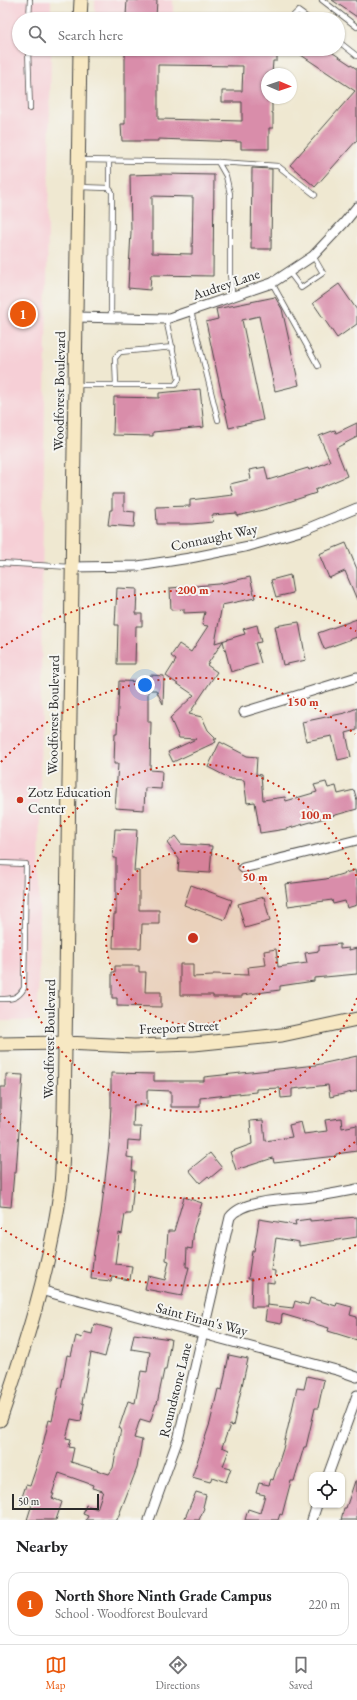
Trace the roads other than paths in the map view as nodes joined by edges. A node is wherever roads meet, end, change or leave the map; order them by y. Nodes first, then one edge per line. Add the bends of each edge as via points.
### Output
1 (30, 0) edge
2 (80, 0) edge
3 (322, 0) edge
4 (29, 12) edge
5 (80, 12) edge
6 (338, 12) edge
7 (345, 18) edge
8 (357, 27) edge
9 (345, 47) edge
10 (28, 56) edge
11 (80, 56) edge
12 (357, 56) edge
13 (30, 109) dead end
14 (79, 160) junction
15 (109, 160) junction
16 (218, 162) junction
17 (78, 187) junction
18 (109, 188) junction
19 (315, 196) dead end
20 (357, 207) edge
21 (312, 256) junction
22 (289, 272) junction
23 (272, 283) junction
24 (234, 297) junction
25 (191, 311) junction
26 (76, 317) junction
27 (111, 318) junction
28 (166, 319) junction
29 (172, 347) junction
30 (318, 366) dead end
31 (75, 385) junction
32 (116, 385) junction
33 (218, 420) dead end
34 (357, 508) edge
35 (0, 563) edge
36 (71, 567) junction
37 (357, 677) edge
38 (244, 712) dead end
39 (357, 840) edge
40 (0, 864) edge
41 (243, 868) dead end
42 (0, 999) edge
43 (357, 1019) edge
44 (0, 1044) edge
45 (65, 1044) junction
46 (357, 1189) edge
47 (40, 1290) junction
48 (204, 1333) junction
49 (357, 1377) edge
50 (357, 1395) edge
51 (0, 1420) edge
52 (329, 1472) edge
53 (316, 1508) edge
54 (149, 1520) edge
55 (312, 1520) edge

1 - 4 lane
2 - 5 main road
3 - 6 lane
7 - 8 lane
9 - 12 lane
10 - 13 lane
11 - 14 main road, Woodforest Boulevard
14 - 15 lane
14 - 17 main road, Woodforest Boulevard
15 - 16 lane
15 - 18 lane
16 - 19 lane via 278,166
16 - 24 lane via 226,176 230,194 230,274
17 - 18 lane
17 - 26 main road, Woodforest Boulevard
18 - 27 lane via 112,192
20 - 21 street, Audrey Lane
21 - 22 street, Audrey Lane
21 - 22 lane via 323,273 301,288
22 - 23 street, Audrey Lane
23 - 24 street, Audrey Lane
23 - 30 lane
24 - 25 street, Audrey Lane
25 - 28 street, Audrey Lane
25 - 33 lane
26 - 27 street, Audrey Lane
26 - 31 main road, Woodforest Boulevard
27 - 28 street, Audrey Lane
28 - 29 lane
29 - 32 lane via 120,352 115,358
29 - 32 lane via 179,379 175,385
31 - 32 lane
31 - 36 main road, Woodforest Boulevard
34 - 36 street, Connaught Way via 304,530 250,546 138,566
35 - 36 lane
36 - 45 main road, Woodforest Boulevard
37 - 38 street
39 - 41 street
40 - 42 lane via 26,864 24,988 14,999
43 - 45 main road, Freeport Street via 282,1034 194,1044
44 - 45 main road, Freeport Street
45 - 47 main road, Woodforest Boulevard via 61,1184
46 - 48 street, Roundstone Lane via 255,1203 234,1212 230,1217
47 - 48 street, Saint Finan's Way
47 - 51 main road, Woodforest Boulevard
48 - 49 street, Saint Finan's Way
48 - 54 street, Roundstone Lane via 179,1436
50 - 52 street
53 - 55 street

